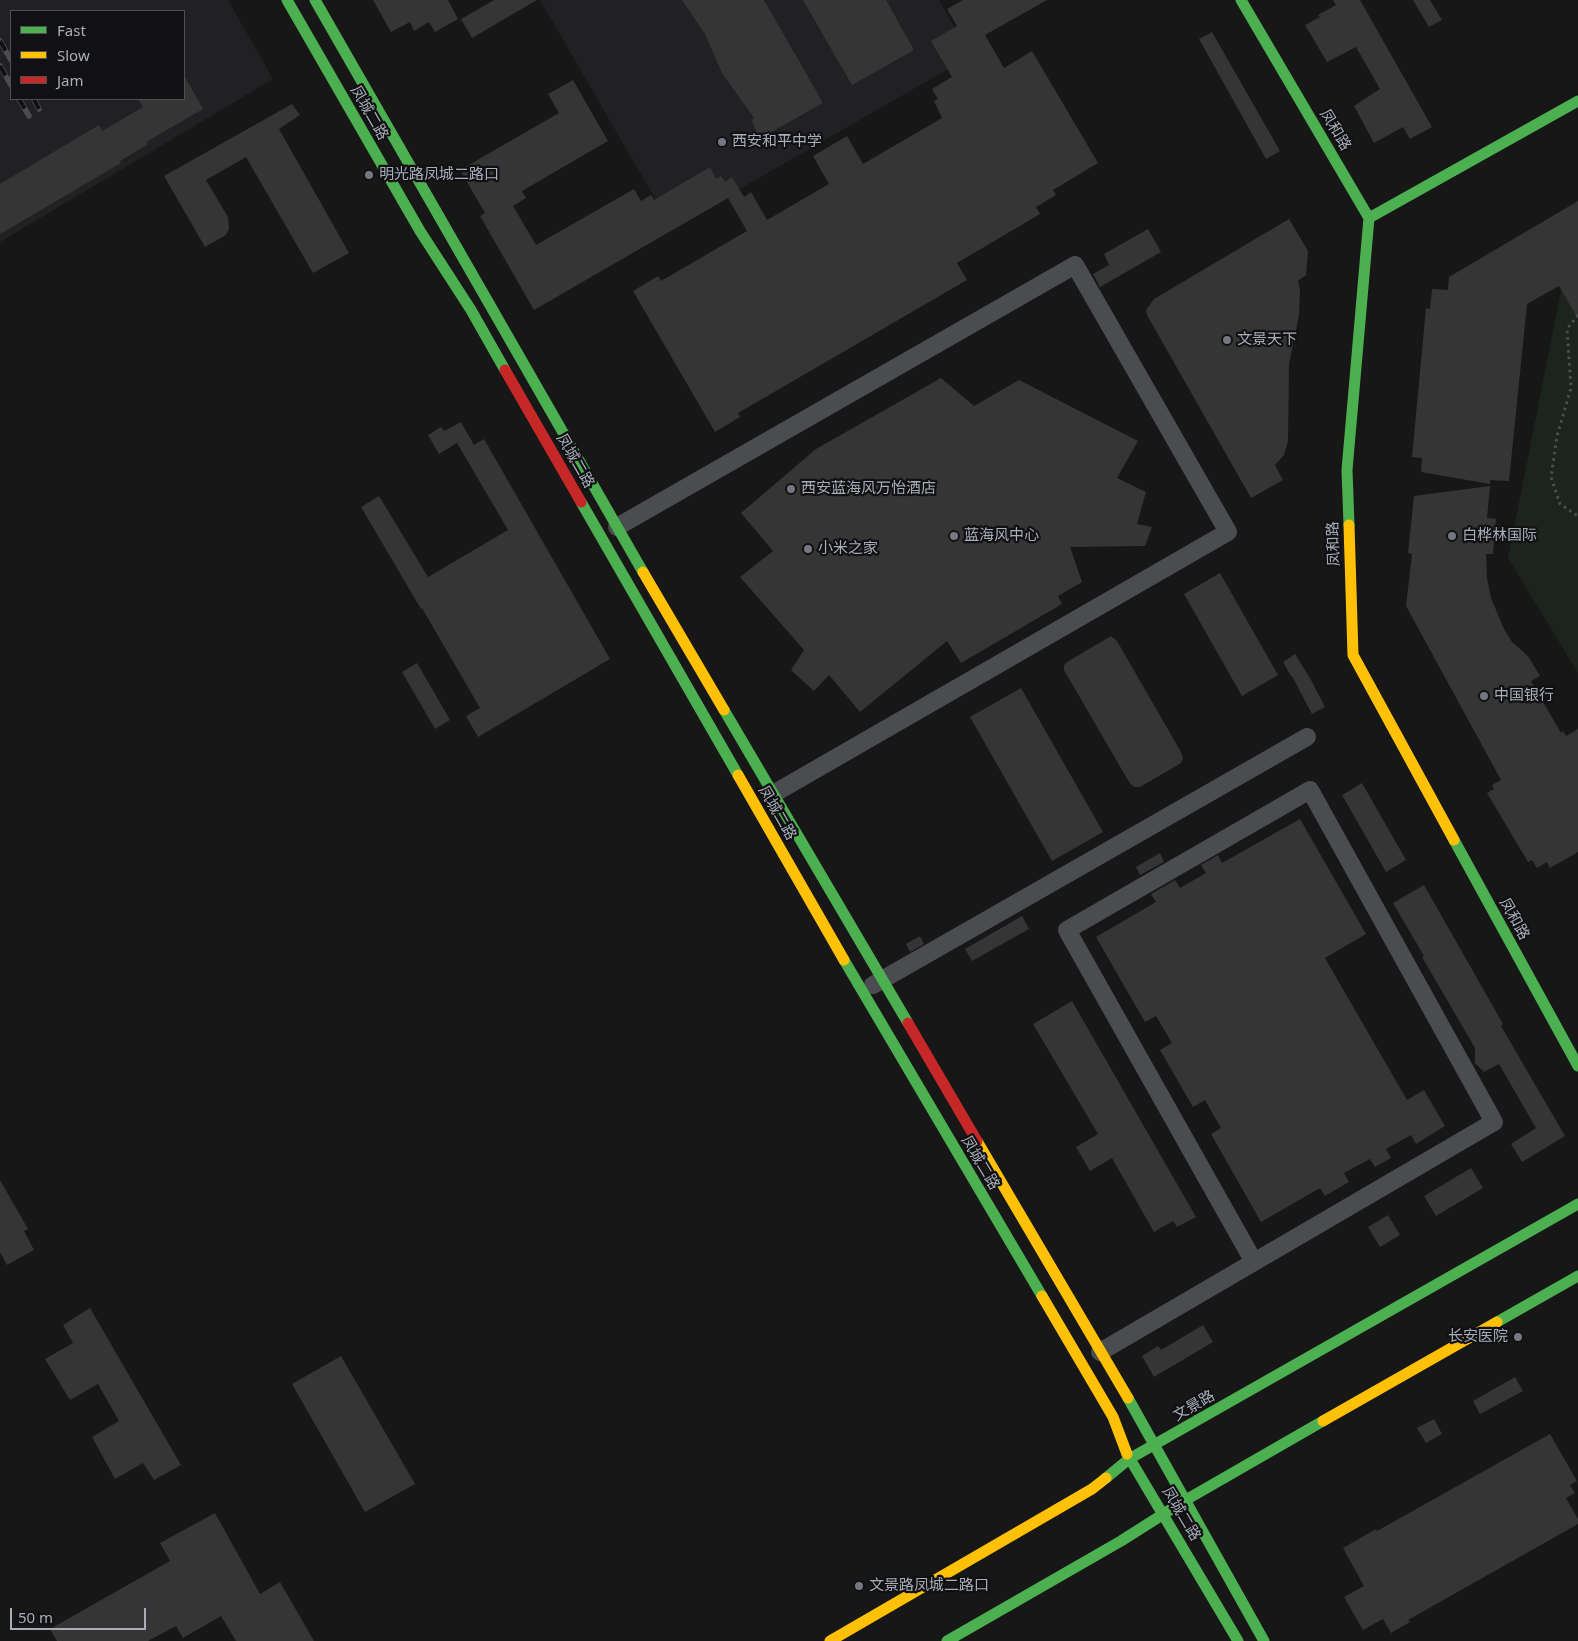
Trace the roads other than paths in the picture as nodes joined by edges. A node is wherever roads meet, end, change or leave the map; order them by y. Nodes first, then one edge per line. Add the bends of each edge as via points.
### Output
1 (287, 0) edge
2 (315, 0) edge
3 (1241, 0) edge
4 (1578, 101) edge
5 (1369, 218) junction
6 (617, 528) junction
7 (1307, 737) dead end
8 (773, 794) junction
9 (882, 980) junction
10 (862, 991) junction
11 (1578, 1066) edge
12 (1578, 1204) edge
13 (1254, 1262) junction
14 (1578, 1276) edge
15 (1100, 1352) junction
16 (1155, 1445) junction
17 (1129, 1459) junction
18 (1184, 1501) junction
19 (1164, 1514) junction
20 (830, 1641) edge
21 (948, 1641) edge
22 (1238, 1641) edge
23 (1264, 1641) edge

1 - 10 main road, 凤城二路 via 420,231 471,310
2 - 6 main road, 凤城二路
3 - 5 main road, 凤和路
4 - 5 main road
5 - 11 main road, 凤和路 via 1347,470 1353,655
6 - 8 main road, 凤城二路
6 - 8 street via 1075,265 1228,532
7 - 9 street
8 - 9 main road, 凤城二路
9 - 10 street
9 - 15 main road, 凤城二路
10 - 17 main road, 凤城二路 via 1114,1417
12 - 16 main road, 文景路
13 - 13 street via 1494,1122 1310,790 1067,930
13 - 15 street
14 - 18 main road
15 - 16 main road, 凤城二路
16 - 17 main road, 文景路
16 - 18 main road, 凤城二路
17 - 19 main road, 凤城二路
17 - 20 main road, 文景路 via 1092,1489
18 - 19 main road
18 - 23 main road, 凤城二路
19 - 21 main road
19 - 22 main road, 凤城二路

